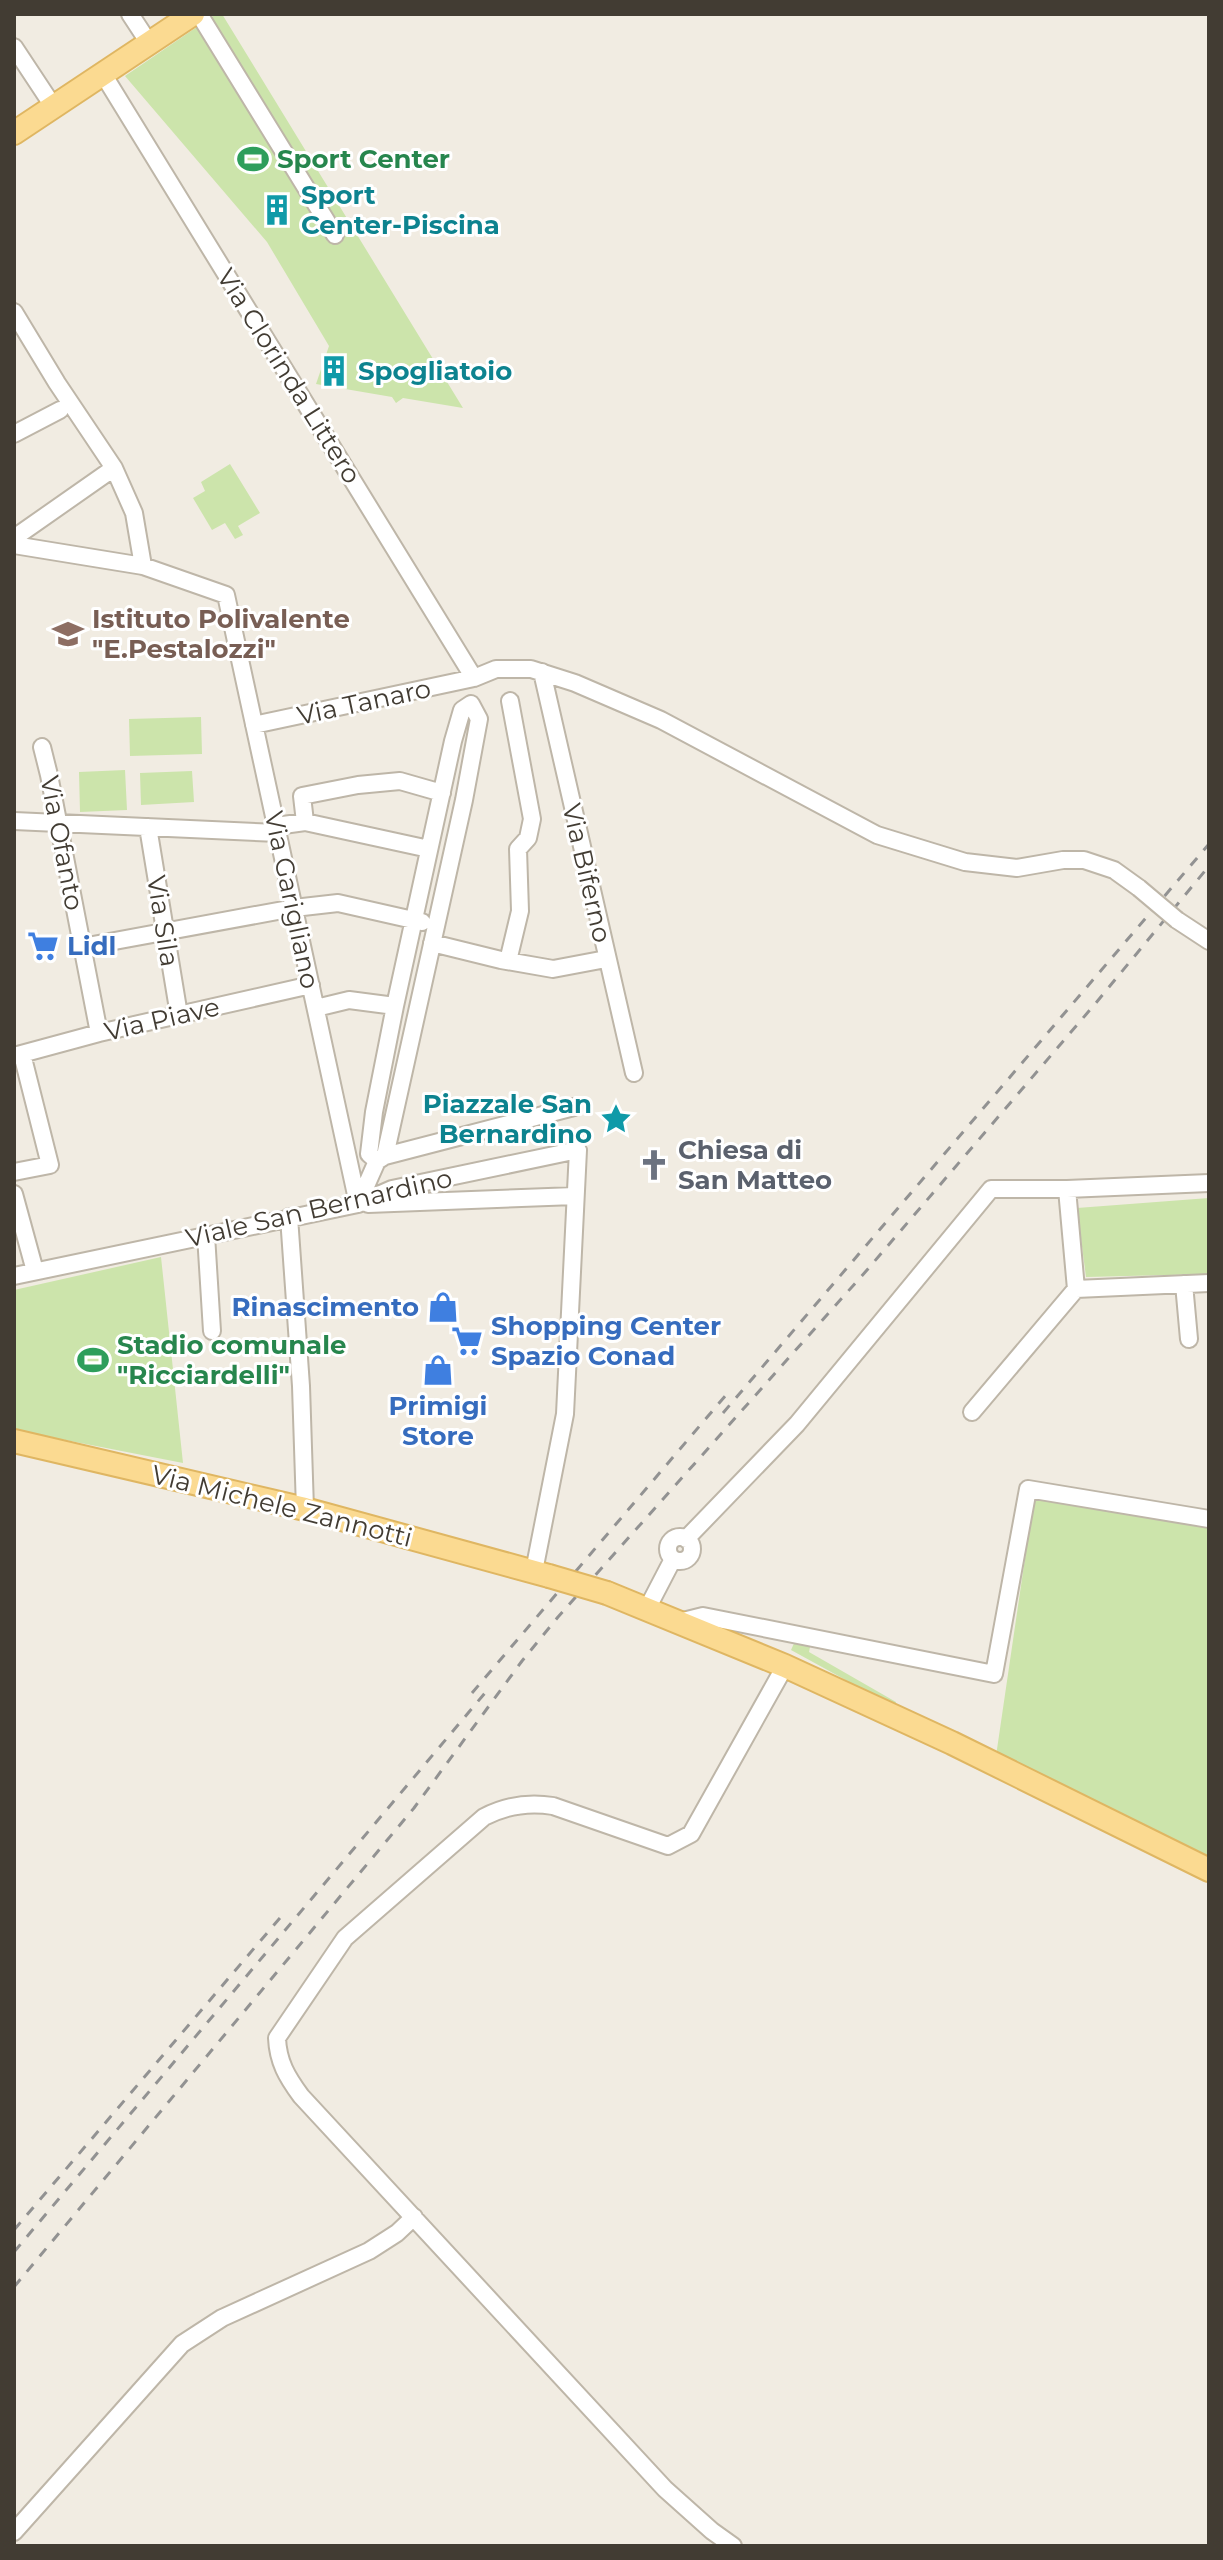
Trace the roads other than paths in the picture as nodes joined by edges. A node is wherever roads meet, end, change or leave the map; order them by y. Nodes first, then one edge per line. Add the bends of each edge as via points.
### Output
1 (130, 14) edge
2 (196, 14) edge
3 (149, 43) junction
4 (14, 47) edge
5 (103, 74) junction
6 (53, 106) junction
7 (14, 133) edge
8 (335, 235) dead end
9 (14, 312) edge
10 (60, 410) dead end
11 (14, 434) edge
12 (114, 468) junction
13 (14, 538) edge
14 (14, 545) edge
15 (143, 566) junction
16 (542, 672) junction
17 (474, 678) junction
18 (510, 701) dead end
19 (471, 704) junction
20 (254, 725) junction
21 (42, 747) dead end
22 (442, 793) junction
23 (14, 821) edge
24 (305, 822) junction
25 (57, 823) junction
26 (148, 827) junction
27 (277, 830) junction
28 (429, 849) junction
29 (296, 908) junction
30 (414, 920) junction
31 (436, 925) junction
32 (165, 932) junction
33 (1209, 941) edge
34 (432, 943) junction
35 (82, 947) junction
36 (606, 959) junction
37 (508, 961) junction
38 (311, 985) junction
39 (395, 1006) junction
40 (316, 1008) junction
41 (179, 1015) junction
42 (99, 1033) junction
43 (18, 1055) edge
44 (634, 1073) dead end
45 (574, 1107) dead end
46 (381, 1158) junction
47 (14, 1172) edge
48 (1209, 1183) edge
49 (1067, 1189) junction
50 (14, 1194) edge
51 (575, 1196) junction
52 (358, 1204) junction
53 (289, 1217) junction
54 (206, 1235) junction
55 (35, 1271) junction
56 (14, 1276) edge
57 (1209, 1283) edge
58 (1184, 1284) junction
59 (1076, 1289) junction
60 (212, 1331) dead end
61 (1189, 1339) dead end
62 (972, 1412) dead end
63 (14, 1441) edge
64 (305, 1509) junction
65 (1209, 1519) edge
66 (542, 1574) junction
67 (647, 1609) junction
68 (679, 1622) junction
69 (785, 1666) junction
70 (1209, 1870) edge
71 (414, 2217) junction
72 (14, 2532) edge
73 (733, 2546) edge

1 - 3 street
2 - 3 main road
2 - 8 street
3 - 5 main road
4 - 6 street
5 - 6 main road
5 - 17 street, Via Clorinda Littero
6 - 7 main road
9 - 12 street
10 - 11 street
12 - 13 street
12 - 15 street via 134,513
14 - 15 street
15 - 20 street, Via Garigliano via 226,595
16 - 17 street, Via Tanaro via 496,669
16 - 33 street, Via Tanaro, bridge via 661,720 877,835 965,862 1017,868 1084,860 1114,870
16 - 36 street, Via Biferno
17 - 19 street
17 - 20 street, Via Tanaro
18 - 37 street via 532,819 528,838 518,849 520,911
19 - 22 street via 462,710
19 - 31 street via 479,719
20 - 27 street, Via Garigliano
21 - 25 street, Via Ofanto
22 - 24 street via 400,781 302,796
22 - 28 street
23 - 25 street
24 - 27 street
24 - 28 street
25 - 26 street
25 - 35 street, Via Ofanto
26 - 27 street
26 - 32 street, Via Sila
27 - 29 street, Via Garigliano
28 - 30 street
29 - 30 street via 338,903
29 - 32 street
29 - 38 street, Via Garigliano
30 - 31 street
30 - 39 street
31 - 34 street
32 - 35 street
32 - 41 street, Via Sila
34 - 37 street
34 - 46 street
35 - 42 street, Via Ofanto
36 - 37 street via 553,969
36 - 44 street, Via Biferno
38 - 40 street, Via Garigliano
38 - 41 street, Via Piave
39 - 40 street via 349,1000
39 - 46 street via 369,1154
40 - 52 street, Via Garigliano
41 - 42 street, Via Piave
42 - 43 street, Via Piave
43 - 47 street via 50,1165
45 - 46 street
46 - 52 street
48 - 49 street
49 - 59 street
49 - 67 street via 991,1189 797,1424 686,1539 693,1549 690,1556 673,1559
50 - 55 street
51 - 52 street
51 - 52 street, Viale San Bernardino via 578,1150 392,1189
51 - 66 street via 565,1414
52 - 53 street, Viale San Bernardino
53 - 54 street, Viale San Bernardino
53 - 64 street
54 - 55 street, Viale San Bernardino
54 - 60 street
55 - 56 street, Viale San Bernardino
57 - 58 street
58 - 59 street
58 - 61 street
59 - 62 street
63 - 64 main road, Via Michele Zannotti
64 - 66 main road, Via Michele Zannotti
65 - 68 street via 1028,1489 994,1674 703,1616
66 - 67 main road, Via Michele Zannotti, bridge
67 - 68 main road, Via Michele Zannotti
68 - 69 main road, Via Michele Zannotti
69 - 70 main road, Via Michele Zannotti
69 - 71 street via 691,1834 668,1846 553,1806 535,1803 501,1809 484,1817 345,1938 286,2023 277,2038 287,2077
71 - 72 street via 369,2251 222,2318 182,2344
71 - 73 street via 665,2489

